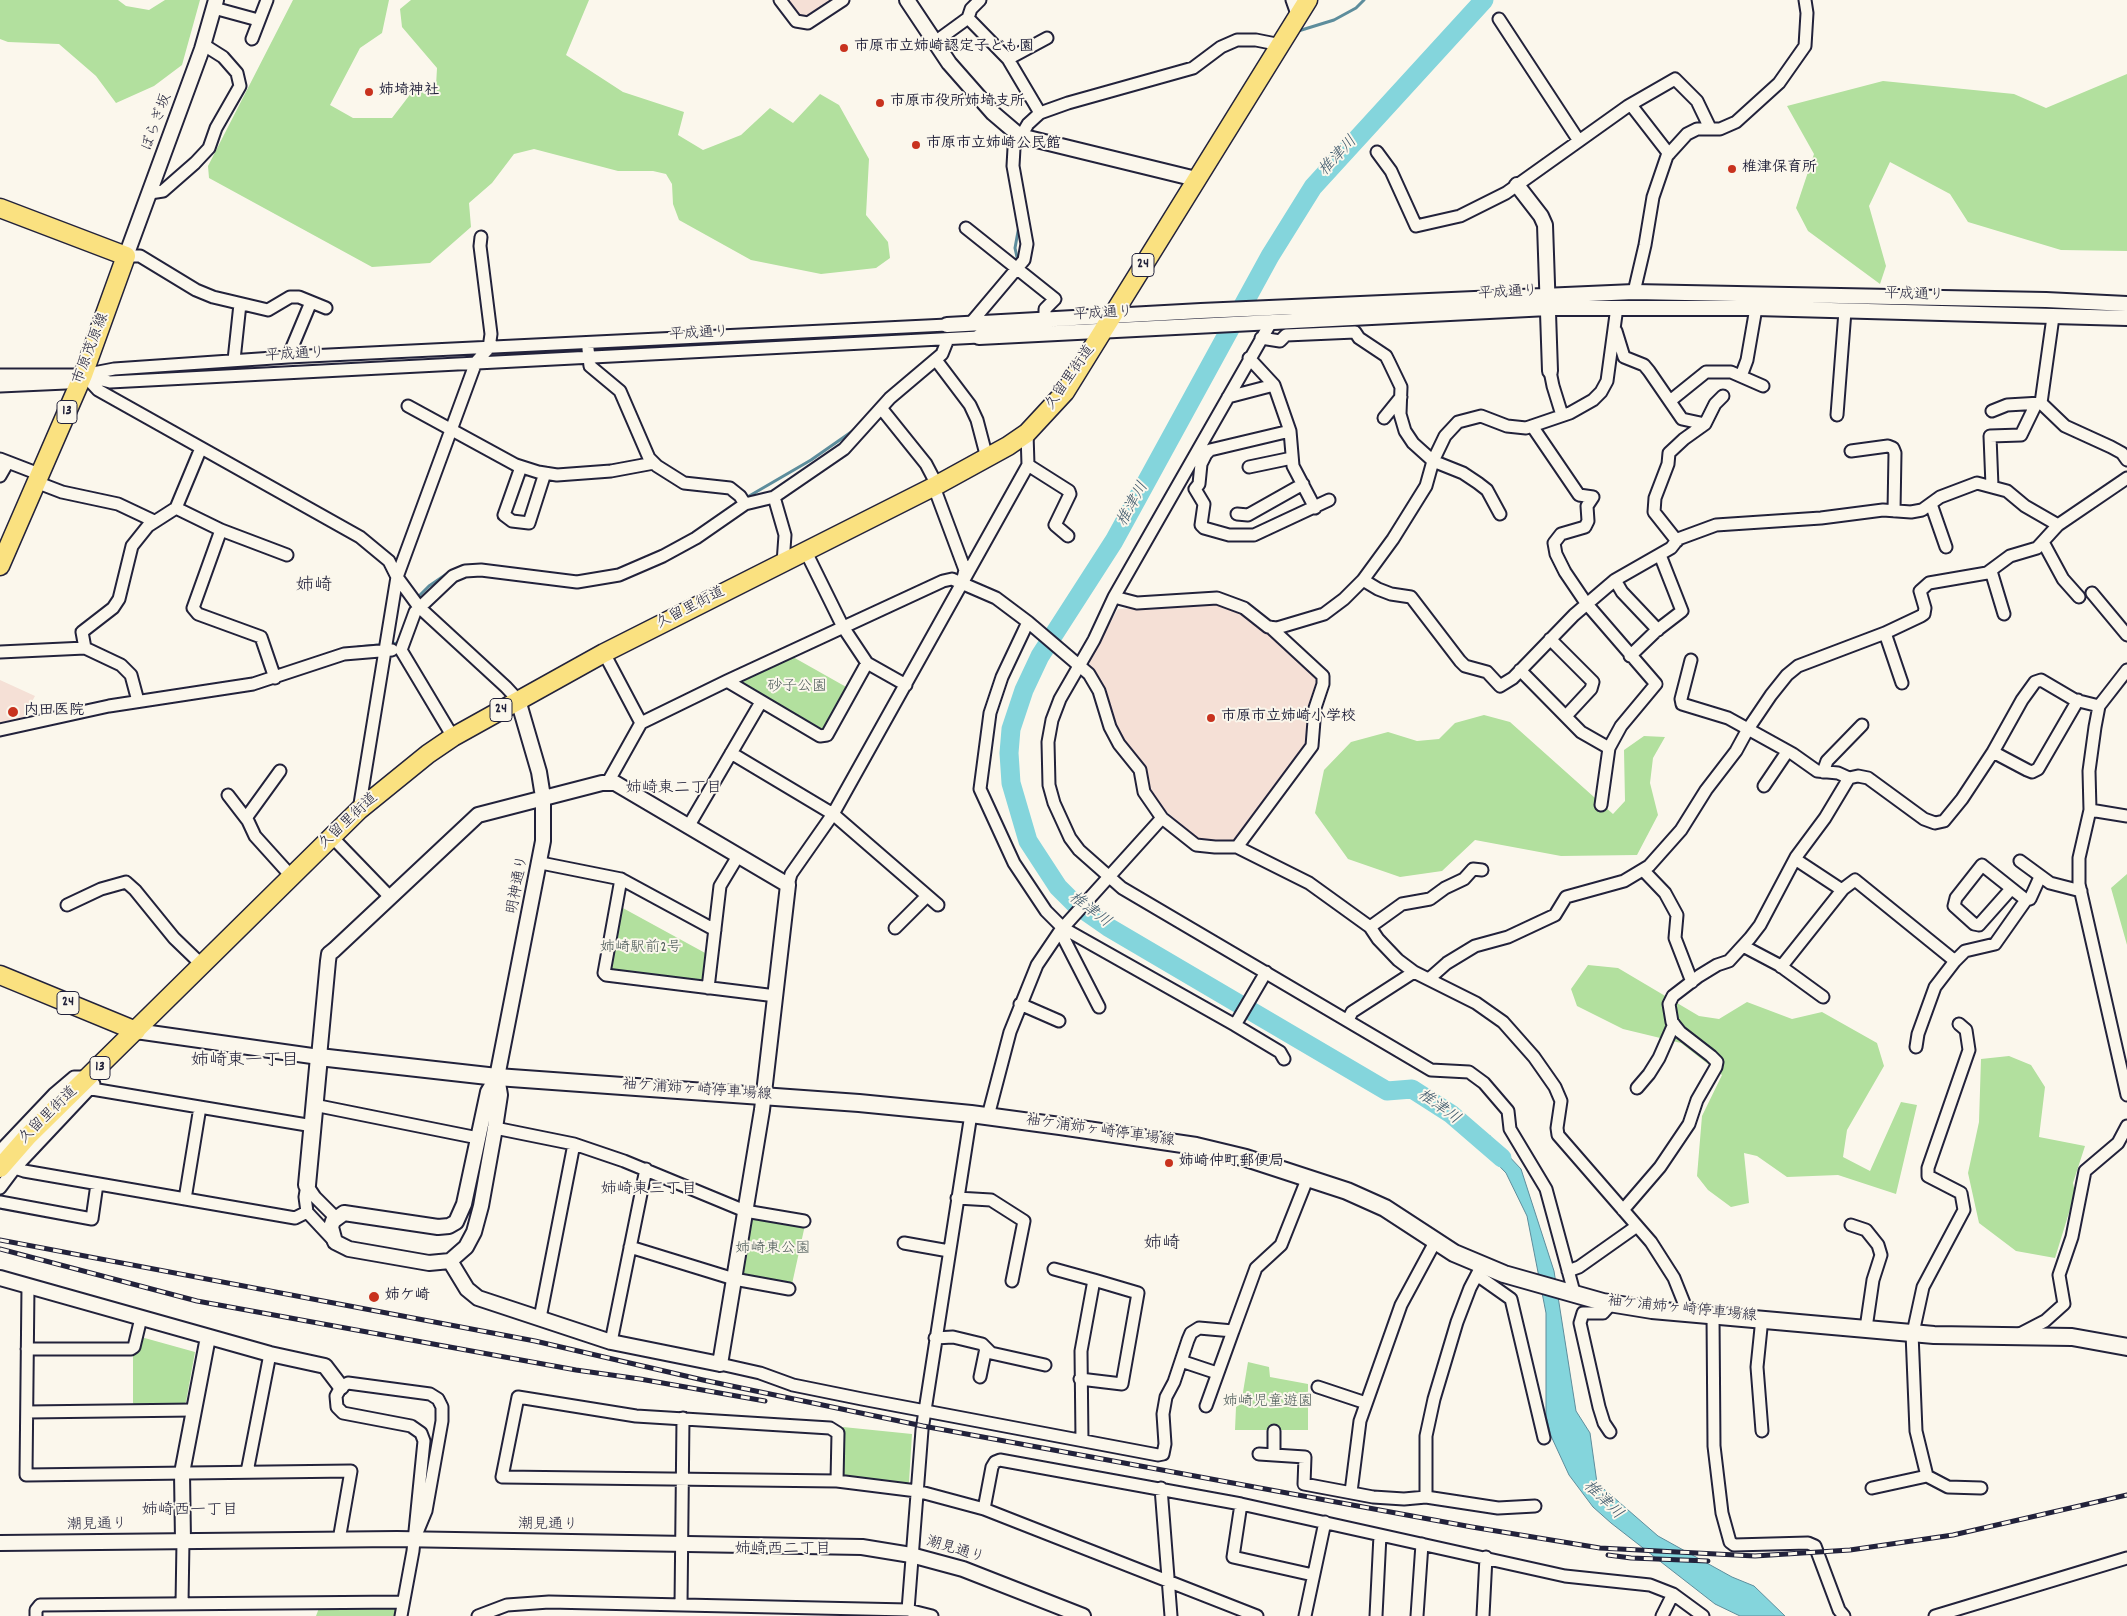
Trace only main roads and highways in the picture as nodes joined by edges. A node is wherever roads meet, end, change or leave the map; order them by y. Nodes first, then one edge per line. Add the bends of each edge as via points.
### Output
1 (1308, 0) edge
2 (0, 208) edge
3 (0, 566) edge
4 (0, 976) edge
5 (136, 1031) junction
6 (7, 1168) edge
7 (307, 1184) road end
8 (2127, 1347) edge

1 - 5 main road, 久留里街道 / 24 via 1065,392 1027,433 935,486 604,653 453,737 359,810
2 - 3 main road, 市原茂原線 / 13 via 126,256 83,375
4 - 5 main road, 24
5 - 6 main road, 久留里街道 / 13 via 87,1084 62,1103
7 - 8 main road, 袖ケ浦姉ヶ崎停車場線 via 319,1057 497,1077 971,1114 1210,1149 1308,1178 1385,1208 1479,1270 1611,1304 1913,1333 2072,1337

